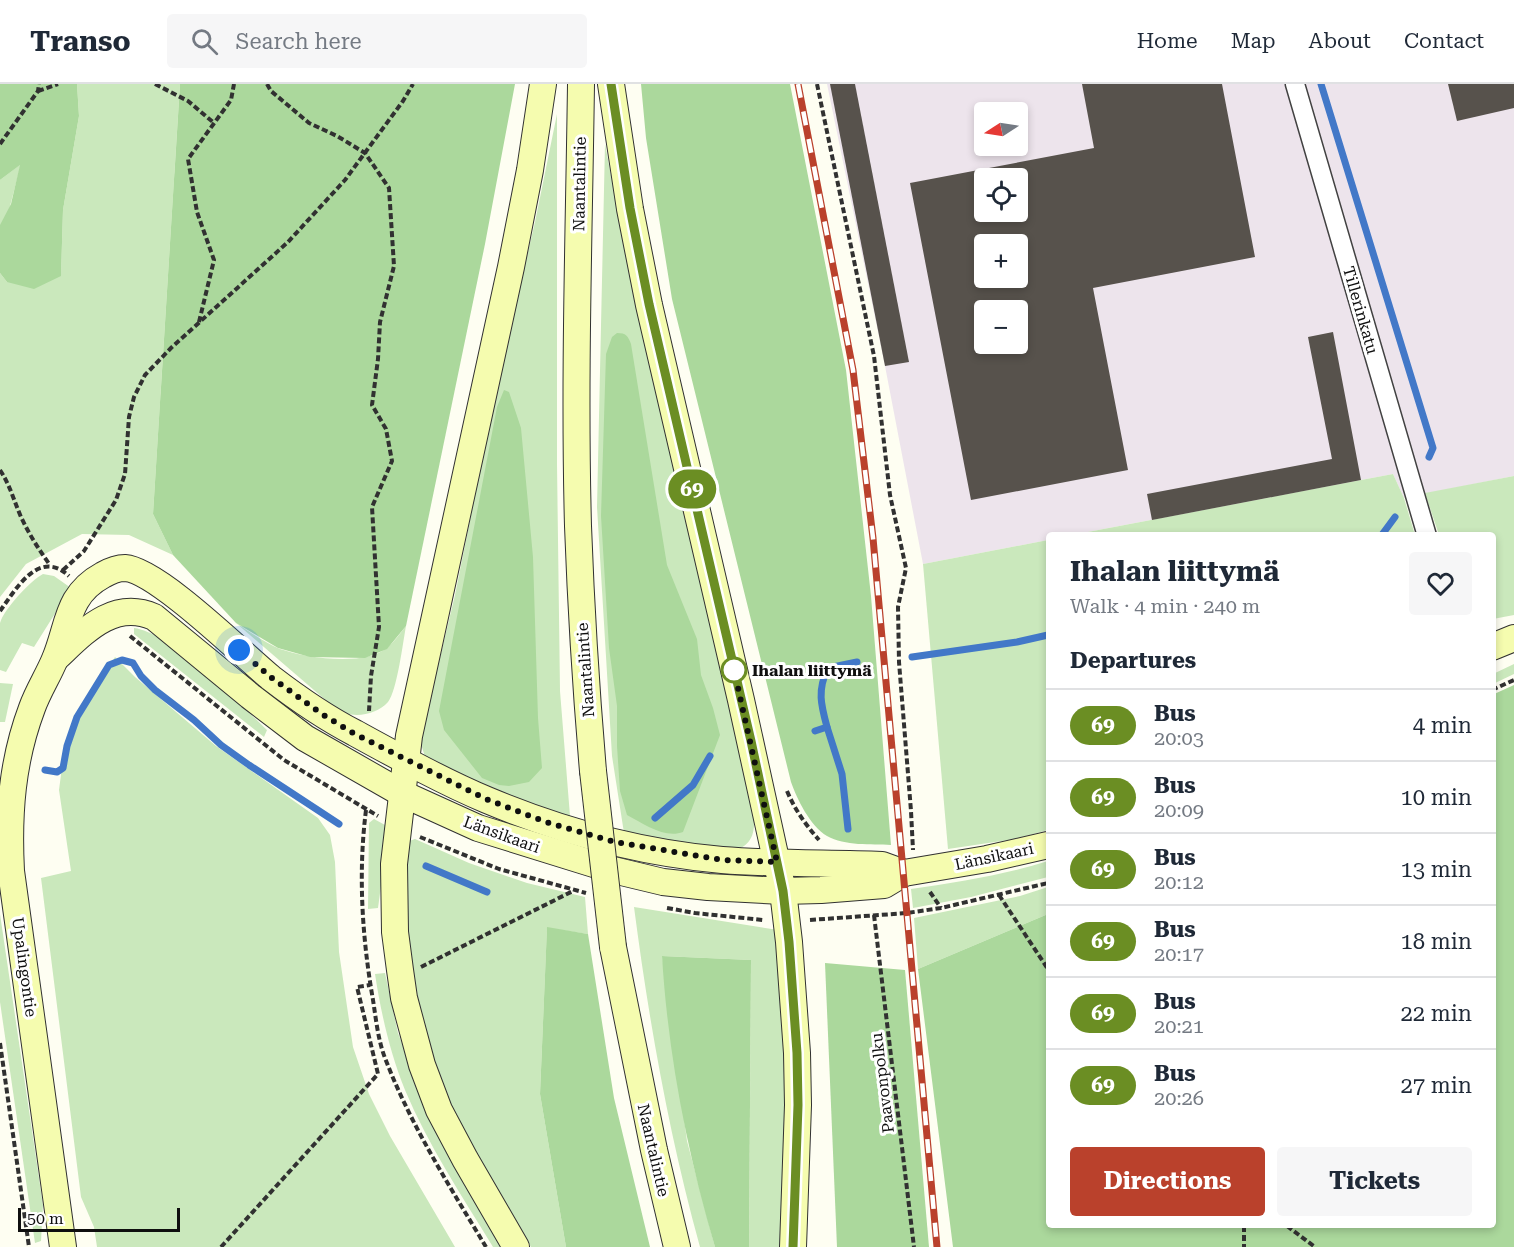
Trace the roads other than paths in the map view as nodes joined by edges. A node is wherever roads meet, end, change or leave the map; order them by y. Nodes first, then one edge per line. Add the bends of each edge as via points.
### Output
1 (543, 84) edge
2 (581, 84) edge
3 (611, 84) edge
4 (1295, 84) edge
5 (1426, 532) edge
6 (161, 584) joint
7 (154, 616) joint
8 (1514, 638) edge
9 (1496, 645) edge
10 (56, 658) junction
11 (406, 760) junction
12 (403, 794) junction
13 (1046, 845) edge
14 (777, 862) junction
15 (910, 872) junction
16 (783, 891) junction
17 (63, 1247) edge
18 (516, 1247) edge
19 (677, 1247) edge
20 (793, 1247) edge

1 - 11 main road via 511,267
2 - 19 main road, Naantalintie, bridge via 578,523 593,771 613,947
3 - 14 main road via 649,304
4 - 5 street, Tillerinkatu
6 - 10 main road, Upalingontie via 125,568 91,582 69,613
6 - 11 main road, Länsikaari via 272,678 329,718
7 - 10 main road, Upalingontie via 133,610 110,616 88,628
7 - 12 main road, Länsikaari via 305,738
8 - 9 main road
10 - 17 main road, Upalingontie via 33,706 16,759 9,834
11 - 12 main road
11 - 14 main road, Länsikaari via 486,799 615,842 723,860
12 - 16 main road, Länsikaari via 478,828 613,870 663,882
12 - 18 main road via 394,864 395,932 404,998 439,1110
13 - 15 main road, Länsikaari
14 - 15 main road, Länsikaari via 882,865
14 - 16 main road
15 - 16 main road, Länsikaari via 884,885
16 - 20 main road via 797,1063

